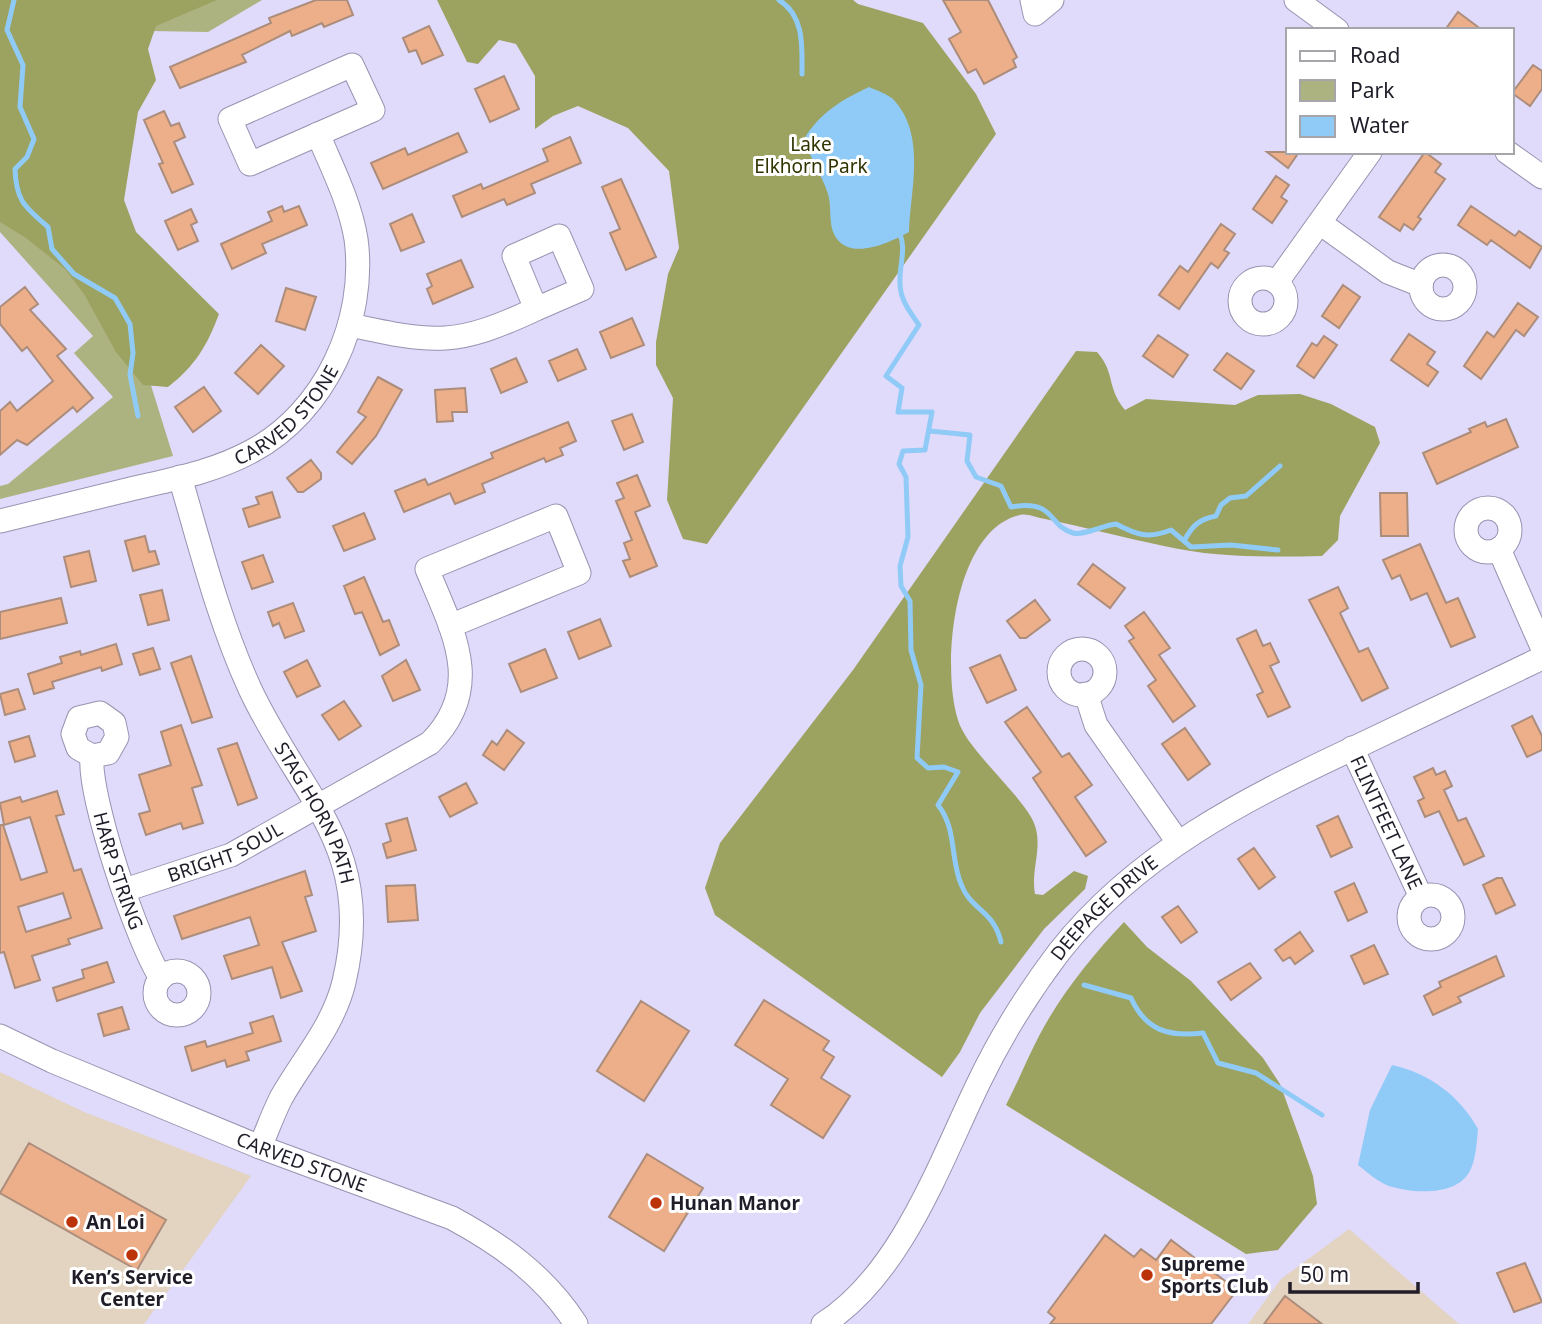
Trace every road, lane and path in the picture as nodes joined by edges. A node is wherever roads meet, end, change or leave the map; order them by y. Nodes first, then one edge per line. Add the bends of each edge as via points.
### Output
1 (1032, 0) edge
2 (1052, 0) edge
3 (1296, 0) edge
4 (1334, 28) edge
5 (317, 134) junction
6 (1369, 154) edge
7 (1510, 154) edge
8 (1542, 177) edge
9 (1320, 223) junction
10 (1277, 282) dead end
11 (1421, 285) dead end
12 (536, 309) dead end
13 (351, 325) junction
14 (180, 477) junction
15 (0, 521) edge
16 (1499, 549) dead end
17 (450, 626) junction
18 (1542, 647) edge
19 (1542, 658) edge
20 (1086, 694) dead end
21 (1352, 748) junction
22 (92, 756) dead end
23 (319, 807) junction
24 (1178, 842) junction
25 (125, 890) junction
26 (1421, 897) dead end
27 (161, 978) dead end
28 (0, 1036) edge
29 (260, 1147) junction
30 (576, 1324) edge
31 (823, 1324) edge

1 - 2 street via 1035,14
3 - 4 street
5 - 5 street via 373,110 352,65 230,119 250,164
5 - 13 street, CARVED STONE via 341,188 355,239 358,265
6 - 9 street
7 - 8 street
9 - 10 street
9 - 11 street via 1388,272
12 - 13 street via 483,332 433,341
13 - 14 street, CARVED STONE via 324,381 291,424 251,452
14 - 15 street, CARVED STONE
14 - 23 street, STAG HORN PATH via 233,649 268,724
16 - 18 street
17 - 17 street, BRIGHT SOUL via 427,569 556,516 579,573
17 - 23 street, BRIGHT SOUL via 461,684 444,729 430,743
19 - 21 street, DEEPAGE DRIVE
20 - 24 street via 1096,725
21 - 24 street, DEEPAGE DRIVE via 1269,787
21 - 26 street, FLINTFEET LANE
22 - 25 street, HARP STRING via 92,786
23 - 25 street, BRIGHT SOUL via 231,855
23 - 29 street, STAG HORN PATH via 346,867 352,918 349,951 332,1015 282,1097
24 - 31 street, DEEPAGE DRIVE via 1094,913 1032,988 999,1043 899,1242 856,1296
25 - 27 street, HARP STRING via 142,943
28 - 29 street, CARVED STONE
29 - 30 street, CARVED STONE via 420,1205 480,1233 543,1281

